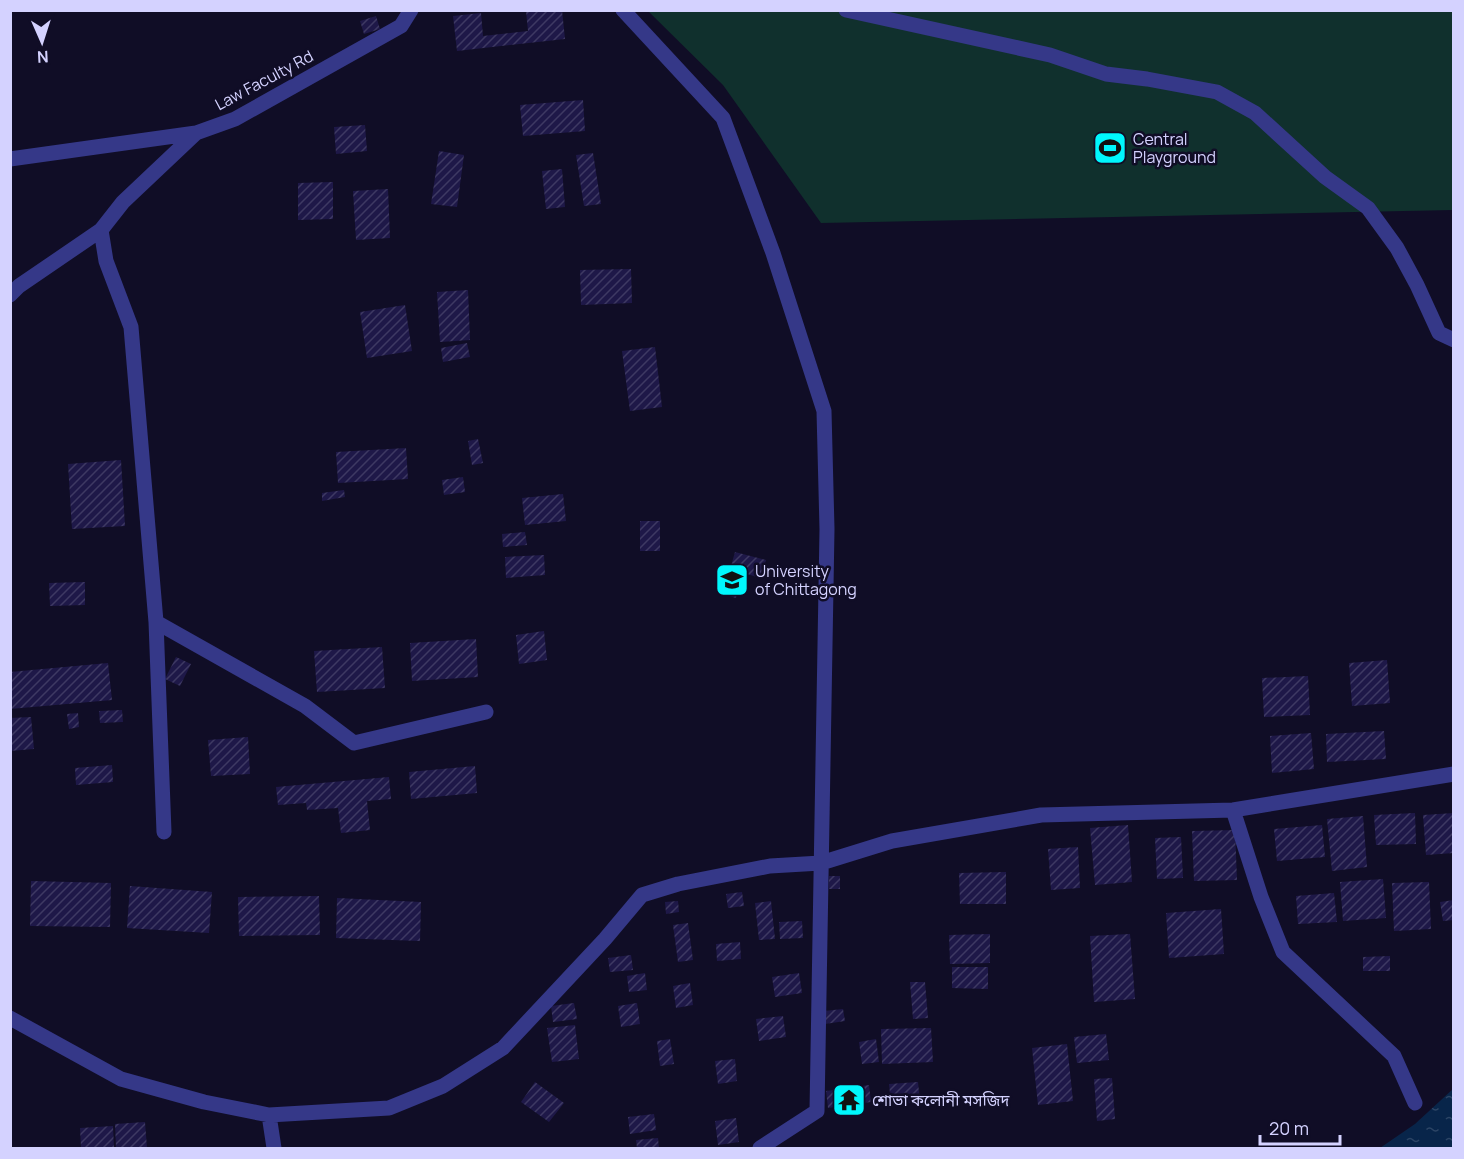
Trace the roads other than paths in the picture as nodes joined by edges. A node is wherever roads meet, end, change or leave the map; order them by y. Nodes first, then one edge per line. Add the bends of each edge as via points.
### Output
1 (411, 10) edge
2 (623, 10) edge
3 (846, 10) edge
4 (196, 133) junction
5 (10, 159) edge
6 (101, 230) junction
7 (10, 295) edge
8 (1454, 340) edge
9 (156, 622) junction
10 (486, 712) dead end
11 (1454, 774) edge
12 (1233, 810) junction
13 (164, 832) dead end
14 (821, 863) junction
15 (10, 1018) edge
16 (1415, 1103) dead end
17 (269, 1115) junction
18 (274, 1149) edge
19 (760, 1149) edge

1 - 4 street, Law Faculty Rd via 401,26 235,119
2 - 14 street via 723,118 773,253 824,411
3 - 8 street via 1050,55 1106,74 1217,92 1255,113 1325,177 1368,208 1397,248 1439,333
4 - 5 street, Law Faculty Rd
4 - 6 street via 123,202
6 - 7 street
6 - 9 street via 106,261 131,327
9 - 10 street via 305,706 354,742
9 - 13 street
11 - 12 street
12 - 14 street via 1041,815 892,841
12 - 16 street via 1283,952 1394,1056
14 - 17 street via 719,874 642,895 503,1048 443,1086 389,1107
14 - 19 street via 818,1111
15 - 17 street via 121,1079
17 - 18 street

